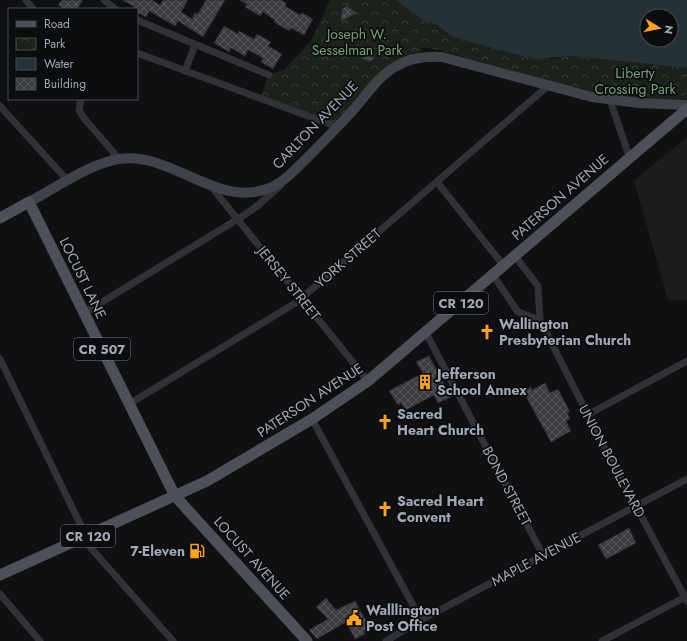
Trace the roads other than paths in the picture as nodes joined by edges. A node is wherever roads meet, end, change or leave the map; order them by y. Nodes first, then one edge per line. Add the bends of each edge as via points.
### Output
1 (26, 0) edge
2 (104, 0) edge
3 (32, 8) edge
4 (114, 8) edge
5 (138, 20) edge
6 (196, 45) junction
7 (138, 53) edge
8 (185, 71) junction
9 (269, 75) dead end
10 (548, 86) junction
11 (81, 100) edge
12 (610, 100) junction
13 (687, 105) edge
14 (0, 106) edge
15 (687, 109) edge
16 (338, 127) junction
17 (629, 156) junction
18 (120, 159) junction
19 (288, 177) junction
20 (68, 181) junction
21 (437, 182) junction
22 (210, 185) junction
23 (29, 202) junction
24 (0, 218) edge
25 (238, 220) junction
26 (515, 256) junction
27 (504, 266) junction
28 (493, 275) junction
29 (302, 299) junction
30 (84, 313) junction
31 (540, 320) junction
32 (426, 333) junction
33 (0, 359) edge
34 (687, 361) edge
35 (368, 381) junction
36 (129, 404) junction
37 (587, 415) junction
38 (312, 419) junction
39 (687, 479) edge
40 (175, 496) junction
41 (635, 506) junction
42 (84, 537) junction
43 (543, 555) junction
44 (0, 575) edge
45 (0, 594) edge
46 (686, 598) edge
47 (421, 620) junction
48 (40, 641) edge
49 (173, 641) edge
50 (307, 641) edge
51 (386, 641) edge
52 (602, 641) edge

1 - 3 street
2 - 4 street
5 - 6 street
6 - 8 street
6 - 9 street
7 - 8 street
8 - 16 street
10 - 12 street, CARLTON AVENUE
10 - 16 street, CARLTON AVENUE via 442,57 418,58 395,66
10 - 21 street, YORK STREET
11 - 18 street via 80,110 84,118
12 - 13 street, CARLTON AVENUE
12 - 17 street
14 - 20 street
15 - 17 main road, PATERSON AVENUE / CR 120
16 - 19 street, CARLTON AVENUE
17 - 26 main road, PATERSON AVENUE / CR 120
18 - 20 street, CARLTON AVENUE via 98,165
18 - 22 street, CARLTON AVENUE via 150,160
19 - 22 street, CARLTON AVENUE via 273,187 249,193 224,190
19 - 25 street
20 - 23 street, CARLTON AVENUE
21 - 27 street
21 - 29 street, YORK STREET
22 - 25 street, JERSEY STREET
23 - 24 main road, CARLTON AVENUE
23 - 30 main road, LOCUST LANE / CR 507
25 - 29 street, JERSEY STREET
25 - 30 street
26 - 27 main road, PATERSON AVENUE / CR 120
26 - 31 street, UNION BOULEVARD via 538,286
27 - 28 main road, PATERSON AVENUE / CR 120
28 - 31 street via 518,312
28 - 32 main road, PATERSON AVENUE / CR 120
29 - 35 street, JERSEY STREET
29 - 36 street, YORK STREET
30 - 36 main road, LOCUST LANE / CR 507
31 - 37 street, UNION BOULEVARD
32 - 35 main road, PATERSON AVENUE / CR 120
32 - 43 street, BOND STREET
33 - 42 street
34 - 37 street
35 - 38 main road, PATERSON AVENUE / CR 120
36 - 40 main road, LOCUST LANE / CR 507
37 - 41 street, UNION BOULEVARD
38 - 40 main road, PATERSON AVENUE / CR 120 via 239,463
38 - 47 street
39 - 41 street, MAPLE AVENUE
40 - 42 main road, PATERSON AVENUE / CR 120
40 - 50 main road, LOCUST AVENUE / CR 507
41 - 43 street, MAPLE AVENUE
41 - 46 street, UNION BOULEVARD
42 - 44 main road, PATERSON AVENUE / CR 120
42 - 49 street
43 - 47 street, MAPLE AVENUE
45 - 48 street
46 - 52 street
47 - 51 street, MAPLE AVENUE

